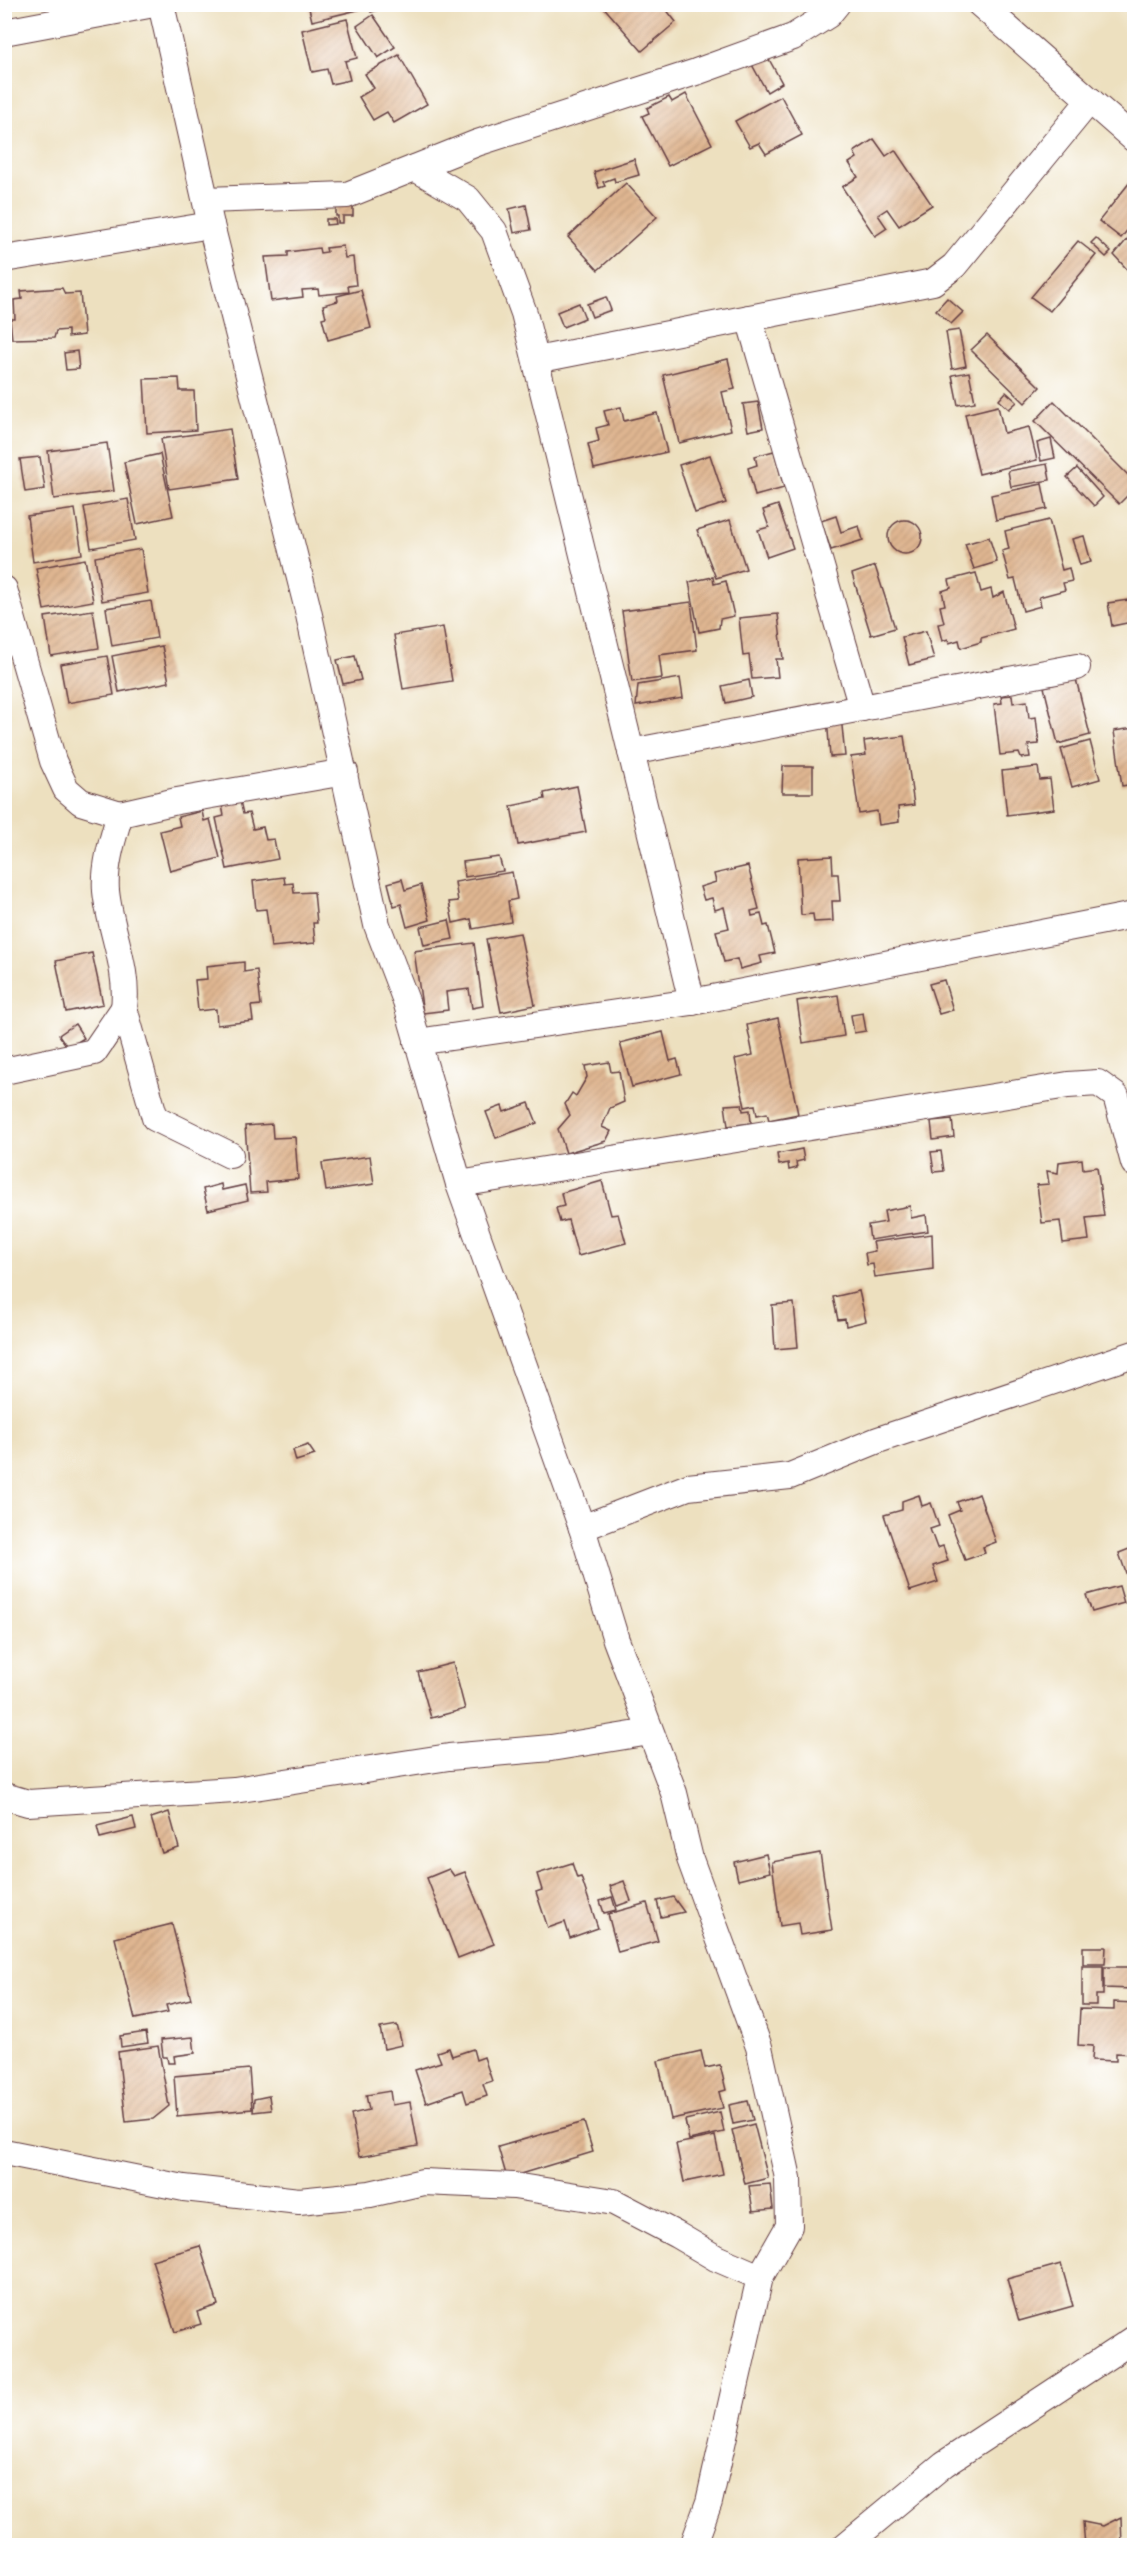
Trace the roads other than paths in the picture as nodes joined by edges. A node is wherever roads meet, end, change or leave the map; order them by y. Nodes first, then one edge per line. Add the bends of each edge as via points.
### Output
1 (154, 4) edge
2 (161, 4) edge
3 (837, 4) edge
4 (980, 4) edge
5 (4, 32) edge
6 (1090, 100) junction
7 (1134, 139) edge
8 (415, 168) junction
9 (206, 200) junction
10 (211, 225) junction
11 (4, 259) edge
12 (749, 318) junction
13 (536, 360) junction
14 (4, 589) edge
15 (1077, 667) dead end
16 (862, 708) junction
17 (631, 752) junction
18 (345, 772) junction
19 (120, 814) junction
20 (1134, 915) edge
21 (692, 1002) junction
22 (124, 1008) junction
23 (417, 1042) junction
24 (4, 1071) edge
25 (230, 1155) dead end
26 (1134, 1163) edge
27 (459, 1184) junction
28 (1134, 1354) edge
29 (582, 1528) junction
30 (651, 1732) junction
31 (4, 1796) edge
32 (7, 2154) edge
33 (760, 2277) junction
34 (1134, 2339) edge
35 (693, 2546) edge
36 (845, 2546) edge

1 - 5 street
2 - 9 street
3 - 8 street via 828,15 793,38 477,142
4 - 6 street
6 - 7 street
6 - 12 street via 954,266 933,282
8 - 9 street via 347,195
8 - 13 street via 468,199 494,231 525,313
9 - 10 street
10 - 11 street
10 - 18 street
12 - 13 street
12 - 16 street
13 - 17 street
14 - 19 street via 53,761 66,789 81,802
15 - 16 street
16 - 17 street
17 - 21 street
18 - 19 street
18 - 23 street via 377,925
19 - 22 street via 110,849 106,890 127,987
20 - 21 street
21 - 23 street
22 - 24 street via 94,1052
22 - 25 street via 155,1118
23 - 27 street
26 - 27 street via 1116,1096 1098,1083 1057,1086
27 - 29 street
28 - 29 street via 878,1440 790,1476 688,1487
29 - 30 street via 616,1640
30 - 31 street via 551,1748 449,1757 234,1790 28,1803
30 - 33 street via 674,1793 690,1859 759,2047 788,2178 789,2226
32 - 33 street via 184,2187 299,2201 370,2194 423,2182 514,2186 614,2202 716,2258
33 - 35 street via 709,2502
34 - 36 street via 944,2464

